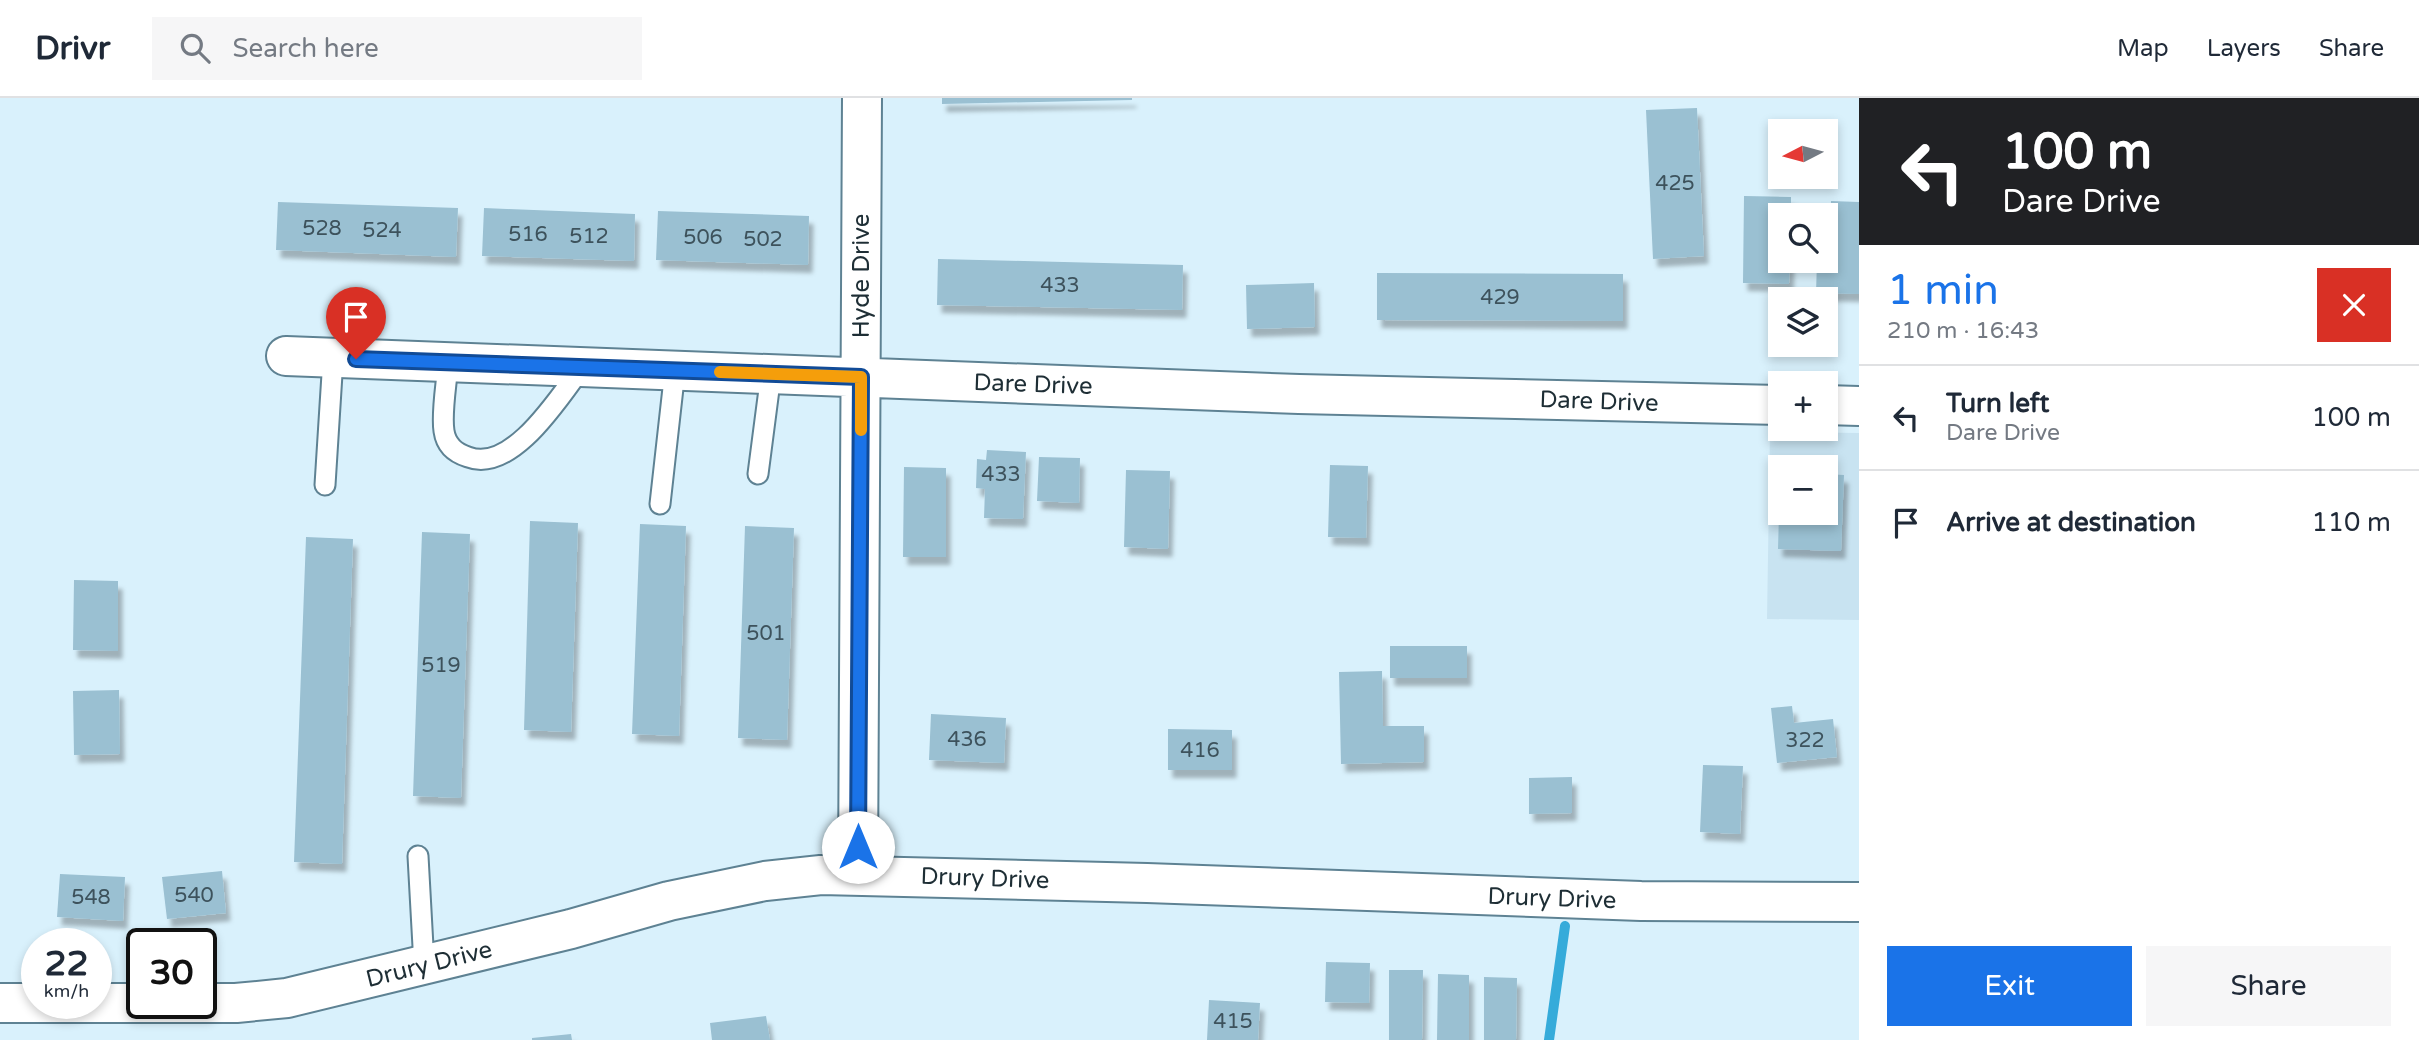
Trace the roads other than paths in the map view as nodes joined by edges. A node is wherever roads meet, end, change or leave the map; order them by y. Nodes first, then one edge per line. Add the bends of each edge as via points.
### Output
1 (862, 98) edge
2 (286, 356) dead end
3 (333, 358) junction
4 (448, 362) junction
5 (582, 367) junction
6 (675, 370) junction
7 (771, 374) junction
8 (861, 377) junction
9 (1768, 405) edge
10 (1838, 405) edge
11 (1859, 406) edge
12 (758, 474) dead end
13 (325, 485) dead end
14 (660, 504) dead end
15 (418, 856) dead end
16 (858, 875) junction
17 (1859, 902) edge
18 (424, 965) junction
19 (0, 1003) edge

1 - 8 street, Hyde Drive
2 - 3 street, Dare Drive
3 - 4 street, Dare Drive
3 - 13 lane
4 - 5 street, Dare Drive
4 - 5 lane via 443,429 458,453 477,461 504,454 526,438
5 - 6 street, Dare Drive
6 - 7 street, Dare Drive
6 - 14 lane
7 - 8 street, Dare Drive
7 - 12 lane
8 - 9 street, Dare Drive via 1299,394
8 - 16 street, Hyde Drive
10 - 11 street
15 - 18 lane
16 - 17 street, Drury Drive via 1641,901
16 - 18 street, Drury Drive via 765,881 668,901
18 - 19 street, Drury Drive via 287,998 236,1003

